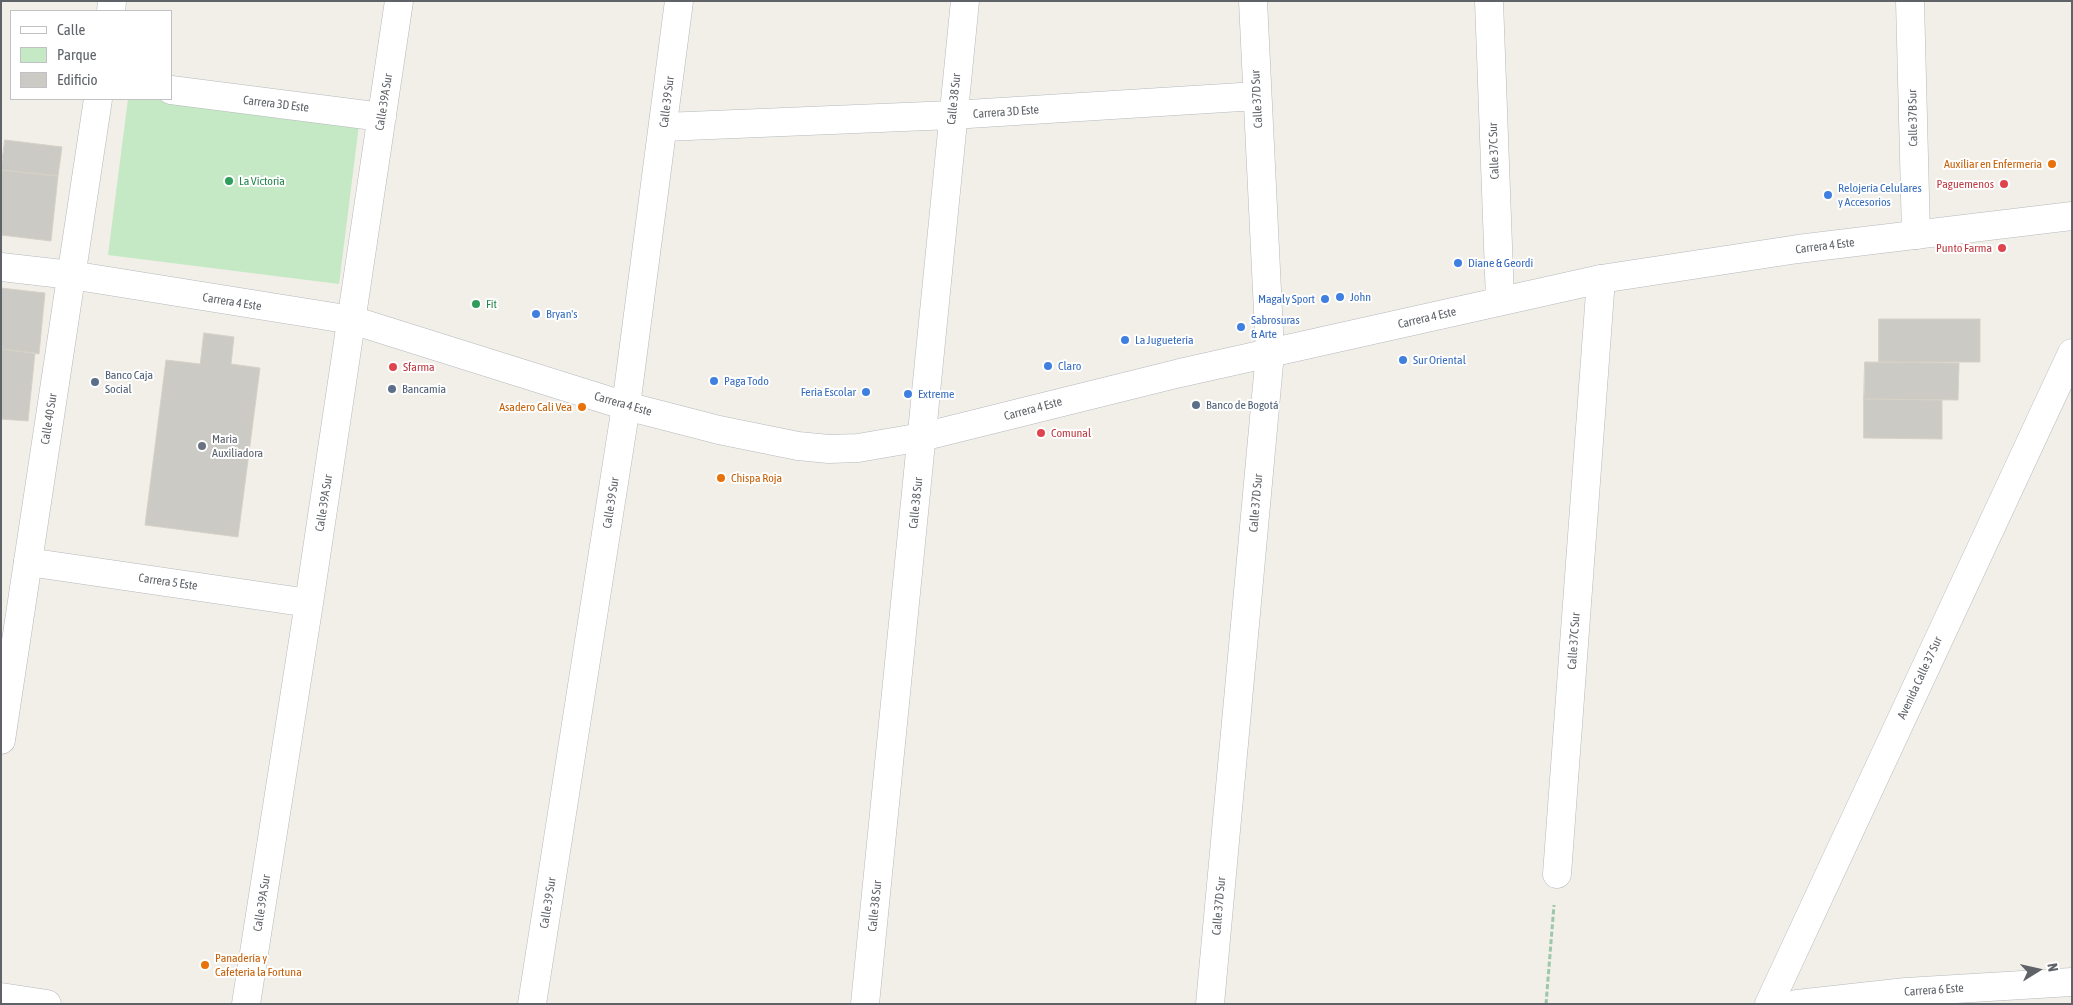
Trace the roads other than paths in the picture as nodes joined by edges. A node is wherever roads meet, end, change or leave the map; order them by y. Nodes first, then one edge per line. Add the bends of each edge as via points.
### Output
1 (399, 1) edge
2 (679, 1) edge
3 (965, 1) edge
4 (1253, 1) edge
5 (1489, 1) edge
6 (1910, 1) edge
7 (172, 90) edge
8 (1257, 96) junction
9 (98, 100) edge
10 (952, 115) junction
11 (382, 118) junction
12 (664, 127) junction
13 (2072, 216) edge
14 (1916, 235) junction
15 (1, 267) edge
16 (71, 275) junction
17 (1601, 279) junction
18 (1500, 300) junction
19 (352, 320) junction
20 (1270, 353) junction
21 (2072, 353) edge
22 (626, 406) junction
23 (922, 438) junction
24 (28, 562) junction
25 (309, 603) junction
26 (1, 740) edge
27 (1557, 874) road end
28 (2072, 982) edge
29 (1, 997) edge
30 (1905, 998) edge
31 (47, 1004) edge
32 (246, 1004) edge
33 (532, 1004) edge
34 (865, 1004) edge
35 (1210, 1004) edge
36 (1769, 1004) edge
37 (1797, 1004) edge

1 - 11 street, Calle 39A Sur
2 - 12 street, Calle 39 Sur
3 - 10 street, Calle 38 Sur
4 - 8 street, Calle 37D Sur
5 - 18 street, Calle 37C Sur
6 - 14 street, Calle 37B Sur
7 - 11 street, Carrera 3D Este
8 - 10 street, Carrera 3D Este
8 - 20 street, Calle 37D Sur
9 - 16 street, Calle 40 Sur
10 - 12 street, Carrera 3D Este
10 - 23 street, Calle 38 Sur
11 - 19 street, Calle 39A Sur
12 - 22 street, Calle 39 Sur
13 - 14 street, Carrera 4 Este
14 - 17 street, Carrera 4 Este via 1716,260
15 - 16 street, Carrera 4 Este
16 - 19 street, Carrera 4 Este
16 - 24 street, Calle 40 Sur
17 - 18 street, Carrera 4 Este
17 - 27 street, Calle 37C Sur
18 - 20 street, Carrera 4 Este
19 - 22 street, Carrera 4 Este
19 - 25 street, Calle 39A Sur
20 - 23 street, Carrera 4 Este via 1080,396
20 - 35 street, Calle 37D Sur
21 - 36 street, Avenida Calle 37 Sur
22 - 23 street, Carrera 4 Este via 719,430 829,450
22 - 33 street, Calle 39 Sur
23 - 34 street, Calle 38 Sur
24 - 25 street, Carrera 5 Este
24 - 26 street, Calle 40 Sur
25 - 32 street, Calle 39A Sur
28 - 30 street, Carrera 6 Este
29 - 31 street
30 - 37 street, Carrera 6 Este

